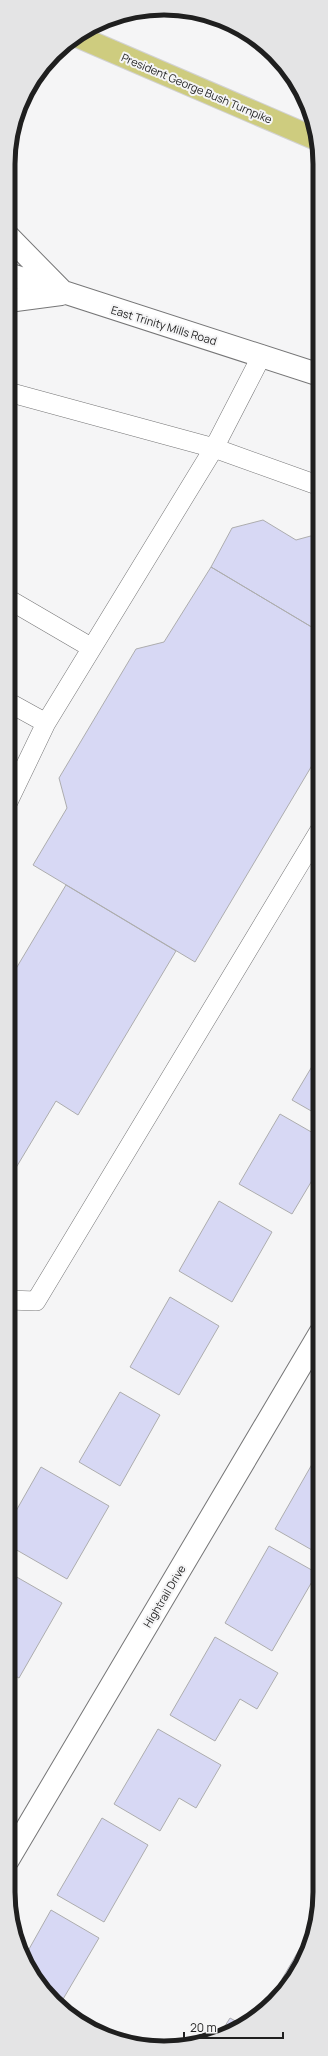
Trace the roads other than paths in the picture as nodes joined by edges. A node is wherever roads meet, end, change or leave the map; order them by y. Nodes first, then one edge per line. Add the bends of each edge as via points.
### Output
1 (83, 39) edge
2 (310, 137) edge
3 (15, 243) edge
4 (15, 276) edge
5 (64, 293) junction
6 (15, 300) edge
7 (262, 356) junction
8 (313, 373) edge
9 (15, 394) edge
10 (214, 448) junction
11 (313, 483) edge
12 (15, 603) edge
13 (92, 648) junction
14 (15, 706) edge
15 (46, 723) junction
16 (15, 787) edge
17 (313, 842) edge
18 (15, 1300) edge
19 (313, 1344) edge
20 (15, 1848) edge

1 - 2 highway, President George Bush Turnpike
3 - 5 street
4 - 5 street, East Trinity Mills Road
5 - 6 street
5 - 7 street, East Trinity Mills Road
7 - 8 street, East Trinity Mills Road
7 - 10 lane
9 - 10 lane
10 - 11 lane
10 - 13 lane
12 - 13 lane
13 - 15 lane
14 - 15 lane
15 - 16 lane
17 - 18 lane via 36,1301
19 - 20 street, Hightrail Drive

